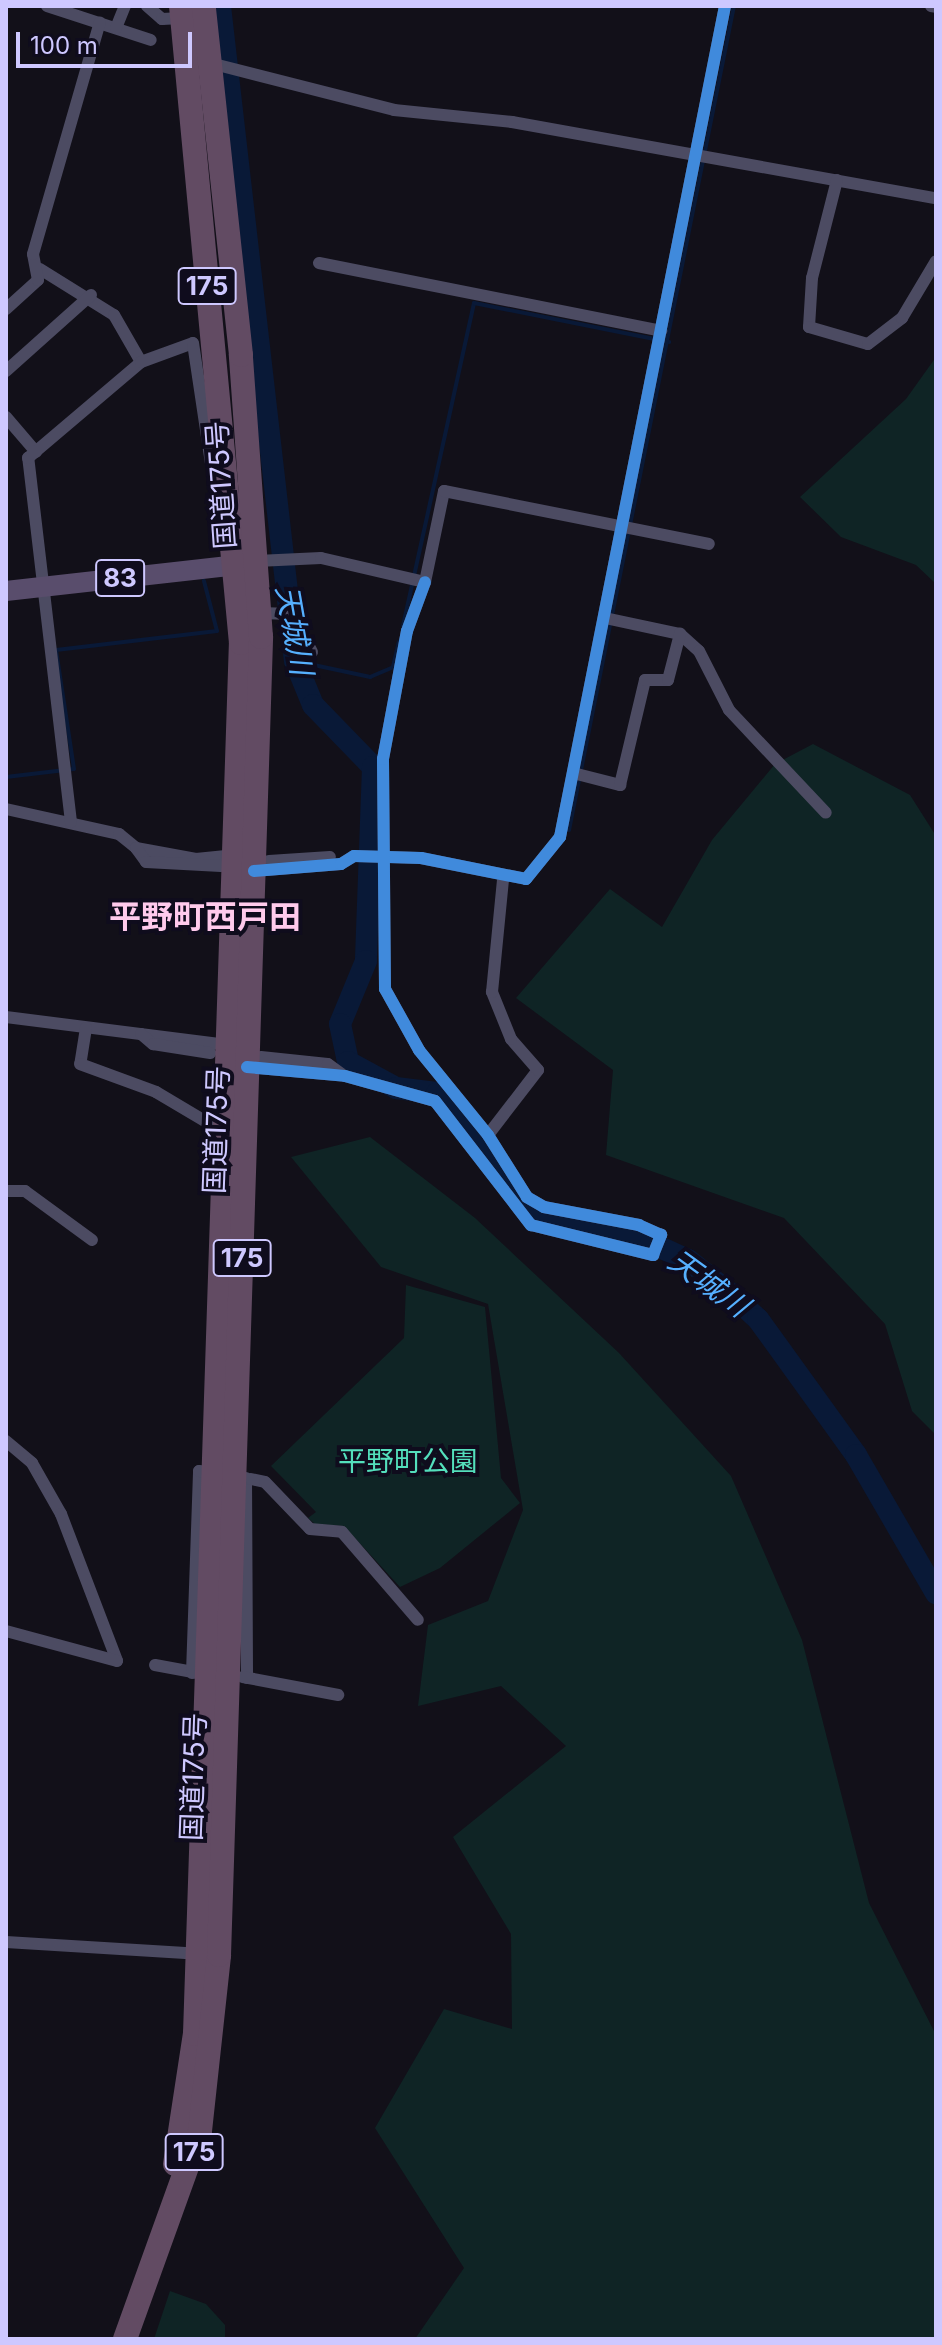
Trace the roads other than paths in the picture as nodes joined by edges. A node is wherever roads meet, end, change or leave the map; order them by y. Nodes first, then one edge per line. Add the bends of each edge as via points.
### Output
1 (47, 6) edge
2 (125, 6) edge
3 (147, 6) edge
4 (204, 6) edge
5 (725, 6) edge
6 (181, 12) edge
7 (100, 22) junction
8 (116, 28) junction
9 (151, 40) dead end
10 (210, 63) junction
11 (697, 153) junction
12 (837, 180) junction
13 (936, 198) edge
14 (936, 261) edge
15 (319, 263) dead end
16 (40, 269) junction
17 (91, 295) junction
18 (6, 309) edge
19 (661, 331) junction
20 (141, 362) junction
21 (6, 371) edge
22 (6, 417) edge
23 (36, 452) junction
24 (223, 464) junction
25 (623, 526) junction
26 (709, 544) dead end
27 (246, 564) junction
28 (425, 582) junction
29 (44, 586) junction
30 (6, 591) edge
31 (260, 613) junction
32 (605, 618) junction
33 (680, 634) junction
34 (312, 652) dead end
35 (573, 773) junction
36 (6, 809) edge
37 (826, 813) dead end
38 (71, 822) junction
39 (136, 848) junction
40 (381, 857) junction
41 (228, 861) junction
42 (262, 866) junction
43 (503, 880) junction
44 (6, 1017) edge
45 (86, 1028) junction
46 (138, 1032) junction
47 (219, 1049) junction
48 (254, 1062) junction
49 (469, 1111) junction
50 (456, 1122) junction
51 (225, 1133) junction
52 (488, 1135) junction
53 (6, 1191) edge
54 (92, 1240) dead end
55 (6, 1441) edge
56 (234, 1476) junction
57 (418, 1620) dead end
58 (6, 1631) edge
59 (155, 1665) dead end
60 (219, 1675) junction
61 (338, 1695) dead end
62 (6, 1942) edge
63 (208, 1954) junction
64 (124, 2339) edge

1 - 7 street
2 - 8 street
3 - 6 street via 162,19
4 - 10 highway, 国道175号 / 175
5 - 11 street
6 - 24 highway, 国道175号 / 175
7 - 8 street
7 - 16 street via 33,254
8 - 9 street
10 - 11 street via 394,110
10 - 27 highway, 国道175号 / 175
11 - 12 street
11 - 19 street
12 - 13 street
12 - 14 street via 812,278 809,327 868,344 902,318
15 - 19 street
16 - 17 street
16 - 18 street via 38,280
17 - 20 street via 114,315
17 - 21 street
19 - 25 street
20 - 23 street
20 - 24 street via 193,343 211,463
22 - 23 street
23 - 29 street via 28,458
24 - 27 highway, 国道175号 / 175
25 - 26 street
25 - 28 street via 444,491
25 - 32 street
27 - 28 street via 321,558
27 - 29 main road, 83
27 - 31 highway, 国道175号 / 175
27 - 41 highway, 国道175号 / 175
28 - 40 street via 407,631 383,759
29 - 30 main road, 83
29 - 38 street
31 - 34 street via 292,614
31 - 42 highway, 国道175号 / 175
32 - 33 street
32 - 35 street
33 - 35 street via 668,680 645,680 620,785
33 - 37 street via 699,651 729,710
35 - 43 street via 560,837 526,879
36 - 38 street
38 - 39 street via 119,834
39 - 41 street
39 - 41 street via 146,862
40 - 42 street
40 - 43 street via 421,858
40 - 49 street via 385,989 419,1050
41 - 47 highway, 国道175号 / 175
42 - 48 highway, 国道175号 / 175
43 - 52 street via 492,992 511,1039 538,1070
44 - 45 street
45 - 46 street
45 - 51 street via 80,1064 156,1092
46 - 47 street
46 - 47 street via 153,1044
47 - 51 highway, 国道175号 / 175
48 - 50 street via 345,1076 435,1101
48 - 56 highway, 国道175号 / 175
49 - 50 street
49 - 52 street
50 - 52 street via 531,1225 653,1255 661,1235 639,1225 544,1207 527,1197
51 - 56 highway, 国道175号 / 175
53 - 54 street via 25,1191
55 - 58 street via 32,1463 61,1514 117,1661
56 - 57 street via 265,1482 310,1529 342,1532
56 - 60 highway, 国道175号 / 175
56 - 60 street via 199,1471
59 - 60 street
60 - 61 street
60 - 63 highway, 国道175号 / 175
62 - 63 street
63 - 64 highway, 国道175号 / 175 via 200,2131

